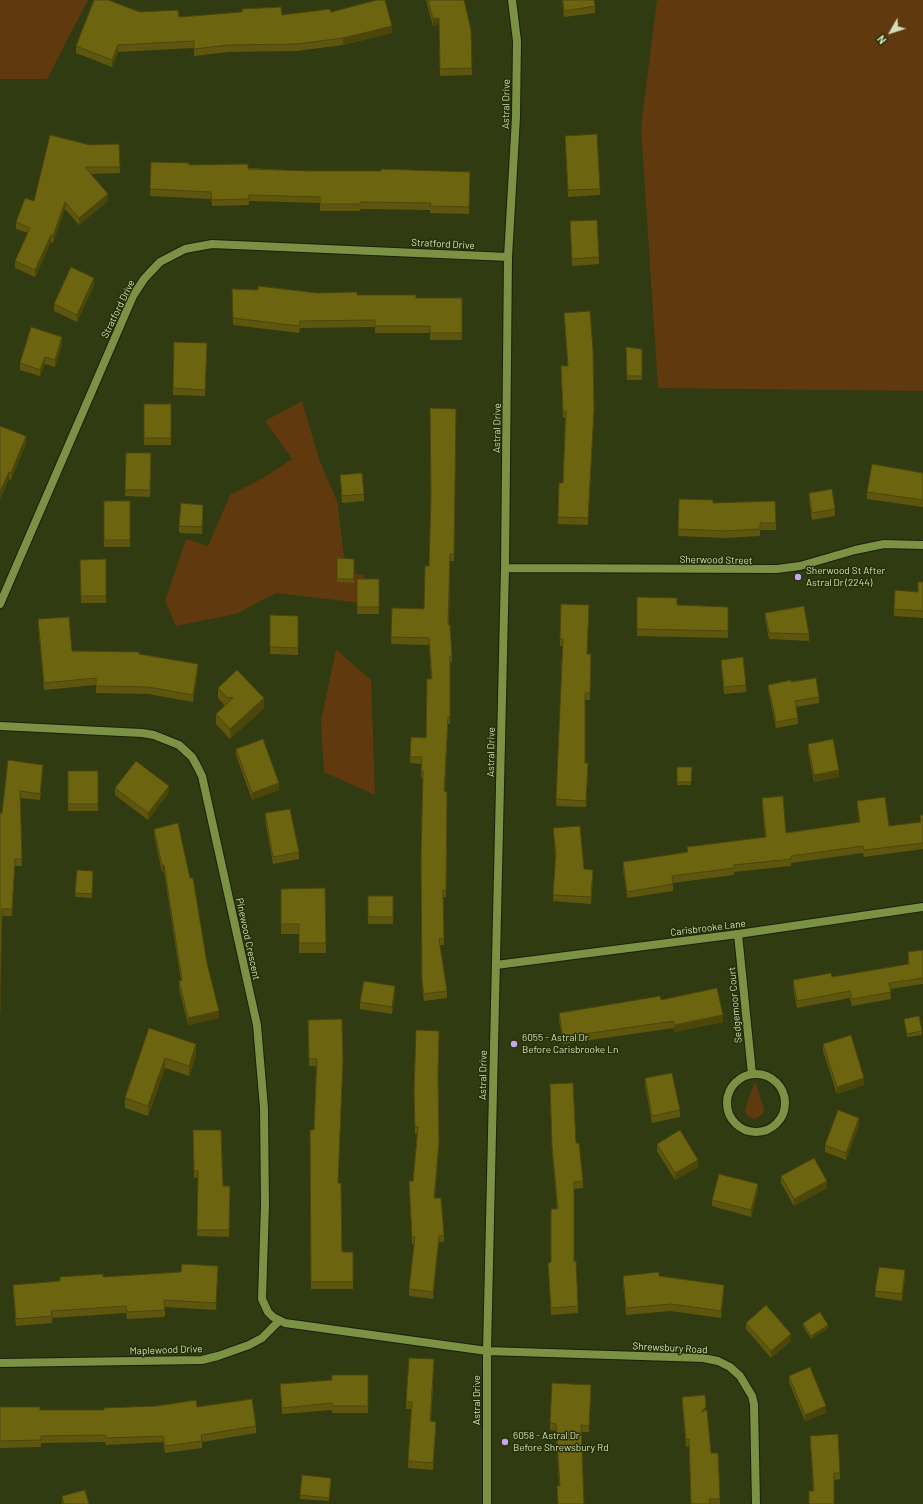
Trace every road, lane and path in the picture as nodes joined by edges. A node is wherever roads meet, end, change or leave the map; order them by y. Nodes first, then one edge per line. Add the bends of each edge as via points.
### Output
1 (512, 0) edge
2 (508, 257) junction
3 (923, 545) edge
4 (505, 568) junction
5 (0, 604) edge
6 (0, 726) edge
7 (923, 907) edge
8 (738, 934) junction
9 (496, 965) junction
10 (752, 1074) junction
11 (279, 1321) junction
12 (487, 1351) junction
13 (0, 1363) edge
14 (486, 1504) edge
15 (756, 1504) edge

1 - 2 street, Astral Drive via 517,41 516,117
2 - 4 street, Astral Drive
2 - 5 street, Stratford Drive via 212,244 185,249 160,262 144,278 133,296
3 - 4 street, Sherwood Street via 884,544 777,570
4 - 9 street, Astral Drive
6 - 11 street, Pinewood Crescent via 154,735 179,745 189,753 202,776 257,1025 264,1108 265,1205 262,1299 268,1312
7 - 8 street, Carisbrooke Lane
8 - 9 street, Carisbrooke Lane
8 - 10 street, Sedgemoor Court
9 - 12 street, Astral Drive
10 - 10 street via 738,1080 733,1086 728,1096 727,1107 731,1118 739,1126 758,1132 769,1128 779,1119 784,1108 784,1097 771,1079
11 - 12 street
11 - 13 street, Maplewood Drive via 262,1338 249,1345 202,1360
12 - 14 street, Astral Drive
12 - 15 street, Shrewsbury Road via 704,1358 730,1367 750,1388 754,1404

